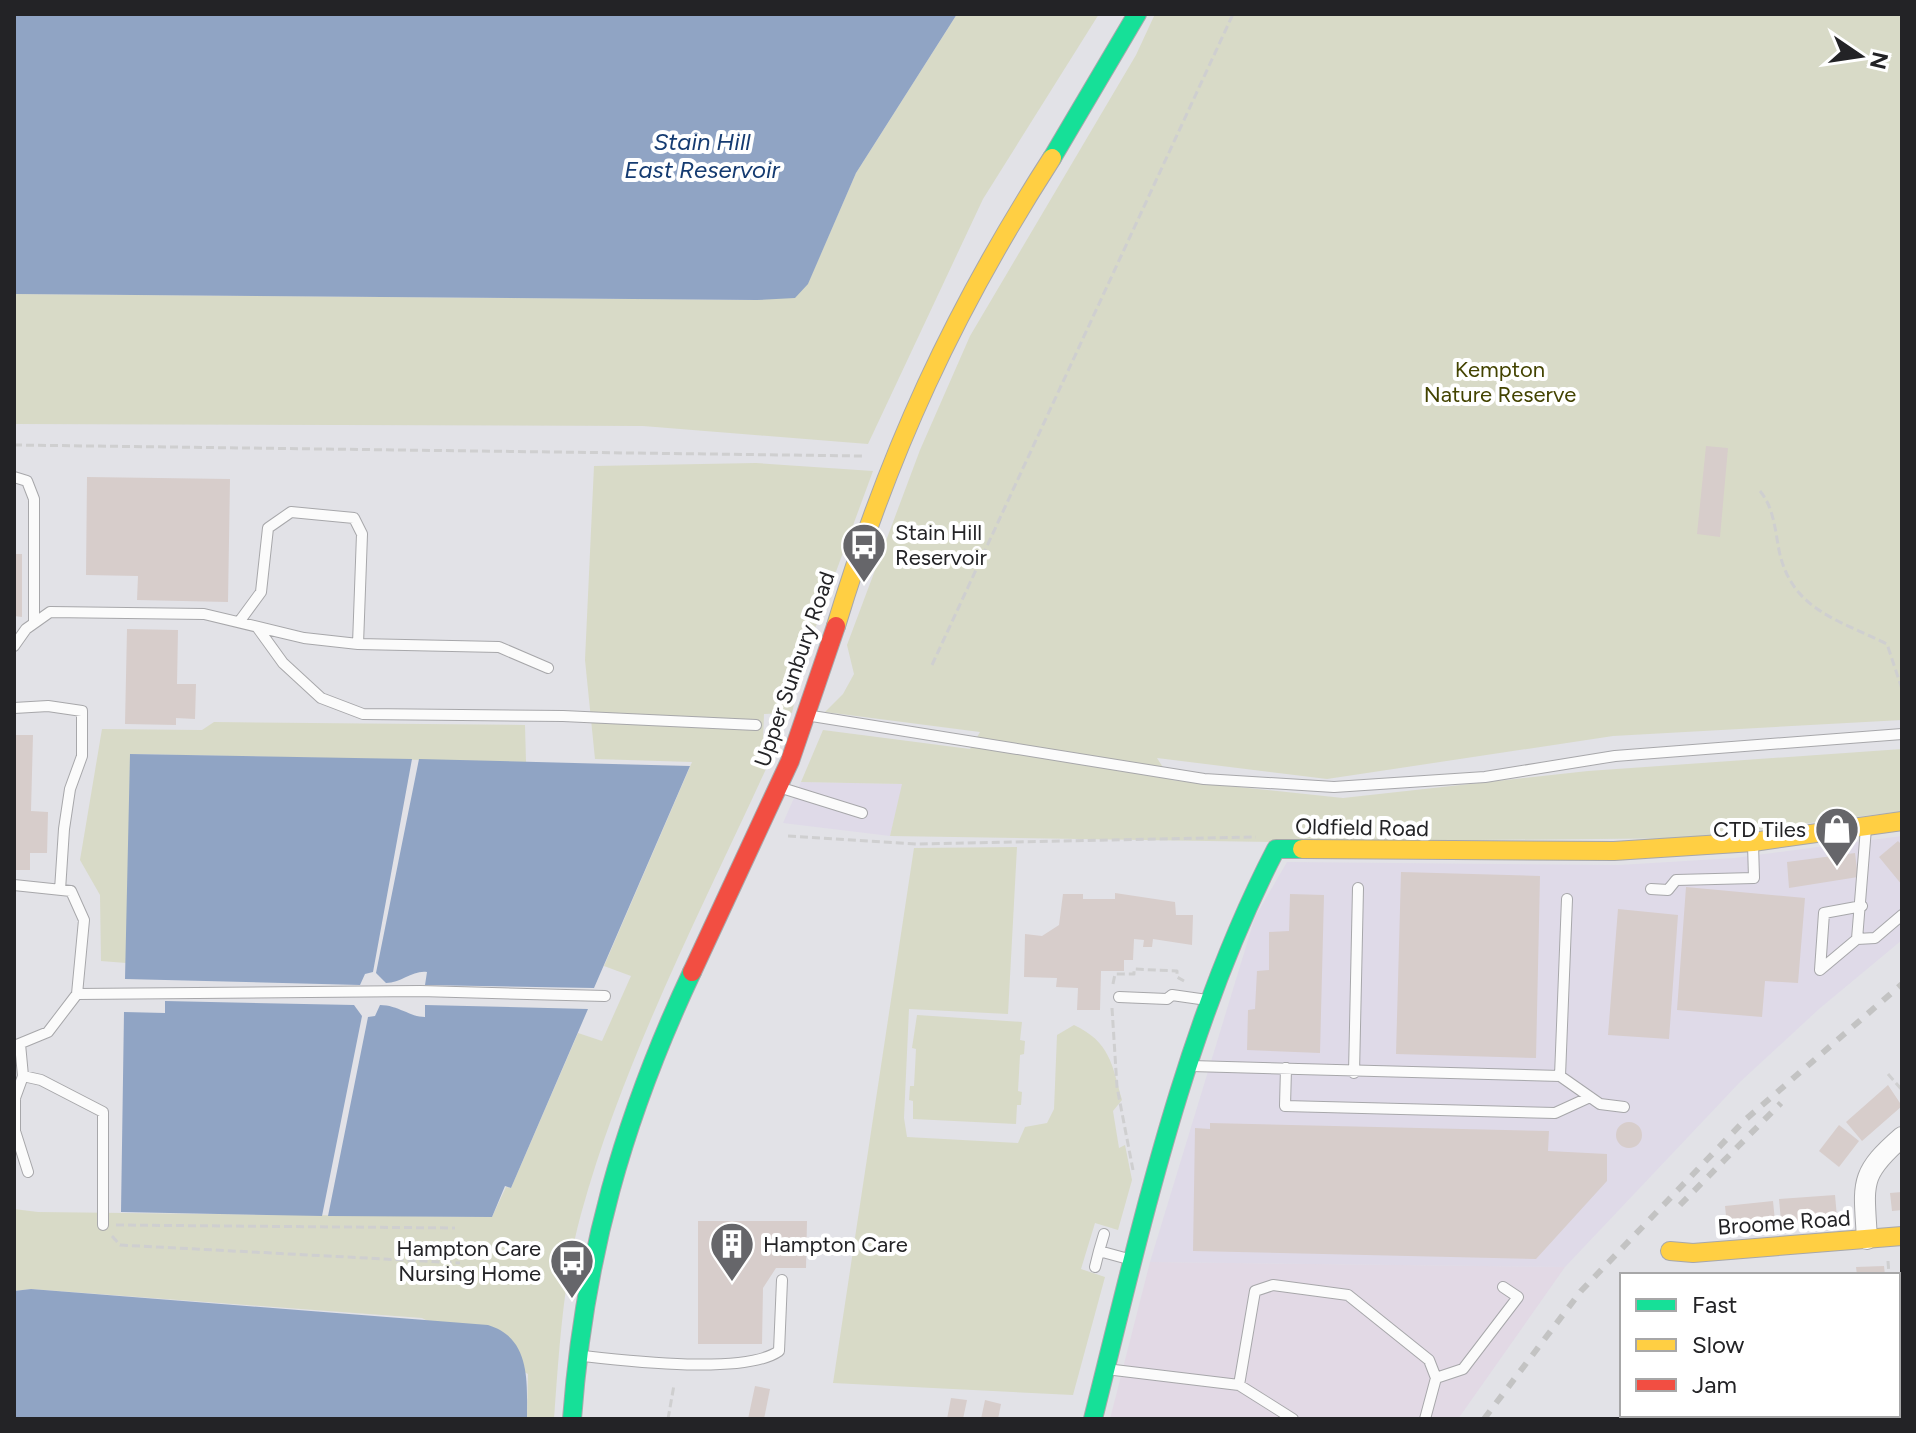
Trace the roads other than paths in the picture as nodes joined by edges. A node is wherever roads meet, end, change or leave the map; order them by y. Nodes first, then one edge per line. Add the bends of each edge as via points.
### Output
1 (1137, 14) edge
2 (14, 477) edge
3 (34, 622) junction
4 (239, 622) junction
5 (257, 627) junction
6 (358, 644) junction
7 (14, 646) edge
8 (548, 668) dead end
9 (14, 708) edge
10 (809, 715) junction
11 (756, 725) dead end
12 (1902, 734) edge
13 (780, 787) junction
14 (862, 813) dead end
15 (1902, 821) edge
16 (1866, 828) junction
17 (1753, 842) junction
18 (14, 885) edge
19 (1358, 888) dead end
20 (1651, 889) dead end
21 (60, 890) junction
22 (1567, 899) dead end
23 (1862, 906) junction
24 (1902, 915) edge
25 (1857, 939) junction
26 (77, 994) junction
27 (605, 996) dead end
28 (1116, 997) road end
29 (1208, 1000) junction
30 (17, 1045) edge
31 (1189, 1066) junction
32 (1286, 1068) junction
33 (1354, 1073) junction
34 (23, 1076) junction
35 (1560, 1076) junction
36 (1590, 1097) junction
37 (1624, 1107) dead end
38 (1902, 1137) edge
39 (28, 1172) dead end
40 (103, 1225) road end
41 (1104, 1234) dead end
42 (1902, 1236) edge
43 (1867, 1239) junction
44 (1099, 1251) junction
45 (1670, 1251) dead end
46 (1133, 1260) junction
47 (1095, 1267) dead end
48 (782, 1280) dead end
49 (1503, 1287) dead end
50 (575, 1355) junction
51 (1104, 1368) junction
52 (1436, 1378) junction
53 (1239, 1385) junction
54 (1902, 1418) edge
55 (572, 1419) edge
56 (1093, 1419) edge
57 (1293, 1419) edge
58 (1425, 1419) edge
59 (1807, 1419) edge

1 - 10 main road, Upper Sunbury Road via 1105,77 953,324 860,547
2 - 3 lane via 27,481 34,499
3 - 4 lane via 50,612 204,614
3 - 7 lane
4 - 5 lane
4 - 6 lane via 261,592 268,528 291,512 354,518 362,534
5 - 6 lane
5 - 11 lane via 283,663 321,698 363,714
6 - 8 lane via 499,647
9 - 21 lane via 82,711 82,756 70,789
10 - 12 lane via 1204,779 1334,787 1485,777 1615,756
10 - 13 main road, Upper Sunbury Road
13 - 14 lane
13 - 50 main road, Upper Sunbury Road via 638,1101 594,1244
15 - 16 main road, Oldfield Road
16 - 17 main road, Oldfield Road
16 - 23 lane
17 - 20 lane via 1754,878 1676,880 1668,890
17 - 29 main road, Oldfield Road via 1614,851 1276,849 1241,916
18 - 21 lane
19 - 33 lane
21 - 26 lane via 71,891 84,920
22 - 35 lane
23 - 25 lane
23 - 25 lane via 1824,913 1820,970
24 - 25 lane via 1875,938
26 - 27 lane via 420,991
26 - 30 lane via 48,1032
28 - 29 lane
29 - 31 main road, Oldfield Road
30 - 34 lane
31 - 32 lane
31 - 46 main road, Oldfield Road
32 - 33 lane
32 - 36 lane via 1285,1106 1555,1113
33 - 35 lane
34 - 39 lane via 15,1098 15,1131
34 - 40 lane via 103,1112
35 - 36 lane
36 - 37 lane
38 - 43 street via 1870,1168
41 - 44 lane
42 - 43 main road, Broome Road
43 - 45 main road, Broome Road
44 - 46 lane
44 - 47 lane
46 - 51 main road, Oldfield Road
48 - 50 lane via 779,1351 766,1360 716,1364
49 - 52 lane via 1518,1297 1463,1369
50 - 55 main road, Upper Sunbury Road
51 - 53 lane
51 - 56 main road, Oldfield Road
52 - 53 lane via 1429,1360 1348,1295 1273,1285 1255,1291
52 - 58 lane
53 - 57 lane
54 - 59 street

